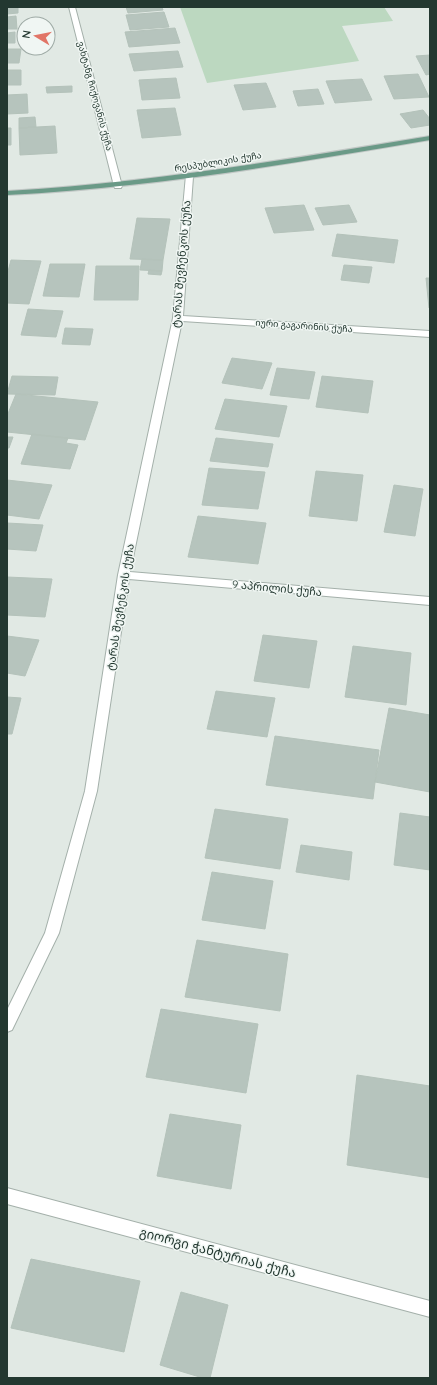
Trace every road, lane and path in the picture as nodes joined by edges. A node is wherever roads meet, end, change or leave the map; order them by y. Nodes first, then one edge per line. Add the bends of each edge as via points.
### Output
1 (72, 7) edge
2 (430, 138) edge
3 (189, 177) junction
4 (118, 186) junction
5 (7, 193) edge
6 (178, 318) junction
7 (430, 334) edge
8 (124, 575) junction
9 (430, 601) edge
10 (7, 1024) edge
11 (7, 1196) edge
12 (430, 1309) edge

1 - 4 street, ვახტანგ ჩიქოვანის ქუჩა
2 - 3 main road, რესპუბლიკის ქუჩა
3 - 4 main road, რესპუბლიკის ქუჩა
3 - 6 street, ტარას შევჩენკოს ქუჩა
4 - 5 main road, რესპუბლიკის ქუჩა
6 - 7 street, იური გაგარინის ქუჩა
6 - 8 street, ტარას შევჩენკოს ქუჩა
8 - 9 street, 9 აპრილის ქუჩა
8 - 10 street, ტარას შევჩენკოს ქუჩა via 91,791 52,933
11 - 12 street, გიორგი ჭანტურიას ქუჩა

